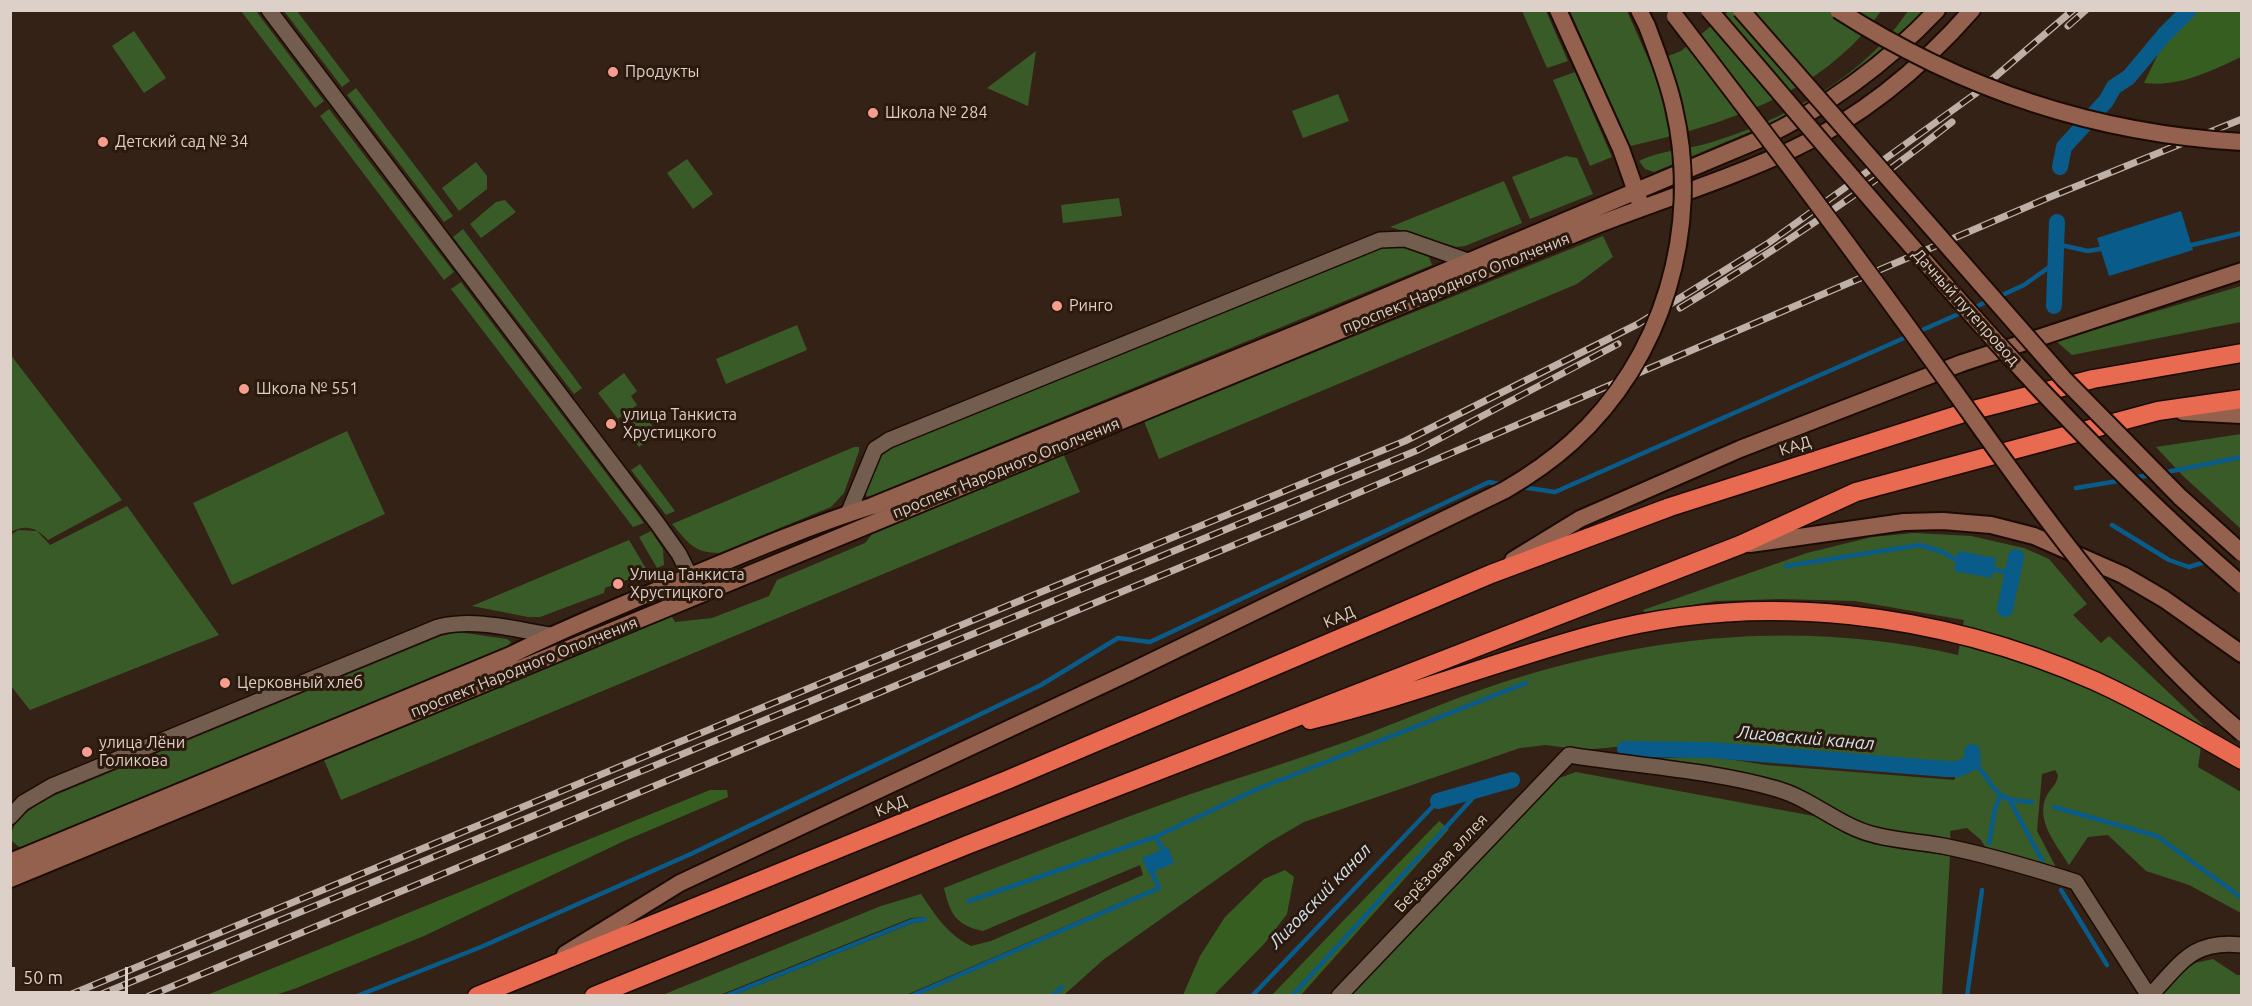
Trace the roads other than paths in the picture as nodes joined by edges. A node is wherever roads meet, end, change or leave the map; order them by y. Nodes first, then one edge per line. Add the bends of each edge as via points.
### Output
1 (270, 10) edge
2 (1558, 10) edge
3 (1639, 10) edge
4 (1671, 10) edge
5 (1709, 10) edge
6 (1741, 10) edge
7 (1838, 10) edge
8 (1937, 10) edge
9 (1972, 10) edge
10 (2241, 142) edge
11 (1639, 200) junction
12 (1468, 261) junction
13 (2241, 272) edge
14 (2241, 353) edge
15 (2241, 399) edge
16 (2158, 411) junction
17 (2241, 415) edge
18 (848, 514) junction
19 (1740, 545) junction
20 (2241, 553) edge
21 (1491, 574) junction
22 (690, 576) junction
23 (2241, 585) edge
24 (699, 594) junction
25 (550, 635) junction
26 (2241, 654) edge
27 (2241, 733) edge
28 (1244, 736) junction
29 (2241, 760) edge
30 (10, 817) edge
31 (10, 862) edge
32 (10, 879) edge
33 (2241, 945) edge
34 (543, 968) junction
35 (477, 996) edge
36 (594, 996) edge
37 (1339, 996) edge
38 (2150, 996) edge

1 - 22 street via 657,522
2 - 11 main road via 1621,149
3 - 34 main road, bridge via 1661,63 1675,109 1681,148 1683,191 1672,279 1652,332 1612,400 1551,460 1505,490 1130,672 680,883
4 - 27 main road, bridge via 1823,211 2046,519 2154,649
5 - 23 main road, Дачный путепровод, bridge via 1971,316 2139,489
6 - 20 main road, Дачный путепровод, bridge via 2064,379
7 - 10 main road, bridge via 1905,49 2008,97 2134,131
8 - 11 main road, проспект Народного Ополчения via 1858,82 1791,125
9 - 11 main road, проспект Народного Ополчения via 1902,80 1832,129 1763,163
11 - 12 main road, проспект Народного Ополчения
11 - 24 main road, проспект Народного Ополчения
12 - 18 main road, проспект Народного Ополчения
12 - 18 street via 1406,239 1380,240 900,435 875,449
13 - 21 main road via 1962,363 1740,449 1580,519
14 - 21 highway, КАД via 2093,379 1970,411 1670,507
15 - 16 highway
16 - 17 main road
16 - 19 highway via 1856,492
18 - 22 main road, проспект Народного Ополчения
19 - 26 main road via 1904,522 1991,525 2034,536 2123,575
19 - 28 highway
21 - 34 highway, КАД via 1007,780
22 - 24 street
22 - 25 main road, проспект Народного Ополчения
24 - 32 main road, проспект Народного Ополчения
25 - 30 street via 476,622 438,627 52,786 23,803
25 - 31 main road, проспект Народного Ополчения via 511,655
28 - 29 highway via 1364,707 1597,634 1683,617 1821,612 1909,622 2024,654 2094,681
28 - 36 highway
33 - 38 street via 2203,946
34 - 35 highway, КАД
37 - 38 street, Берёзовая аллея via 1487,846 1569,756 1707,774 1774,788 1796,794 1855,829 2076,882

